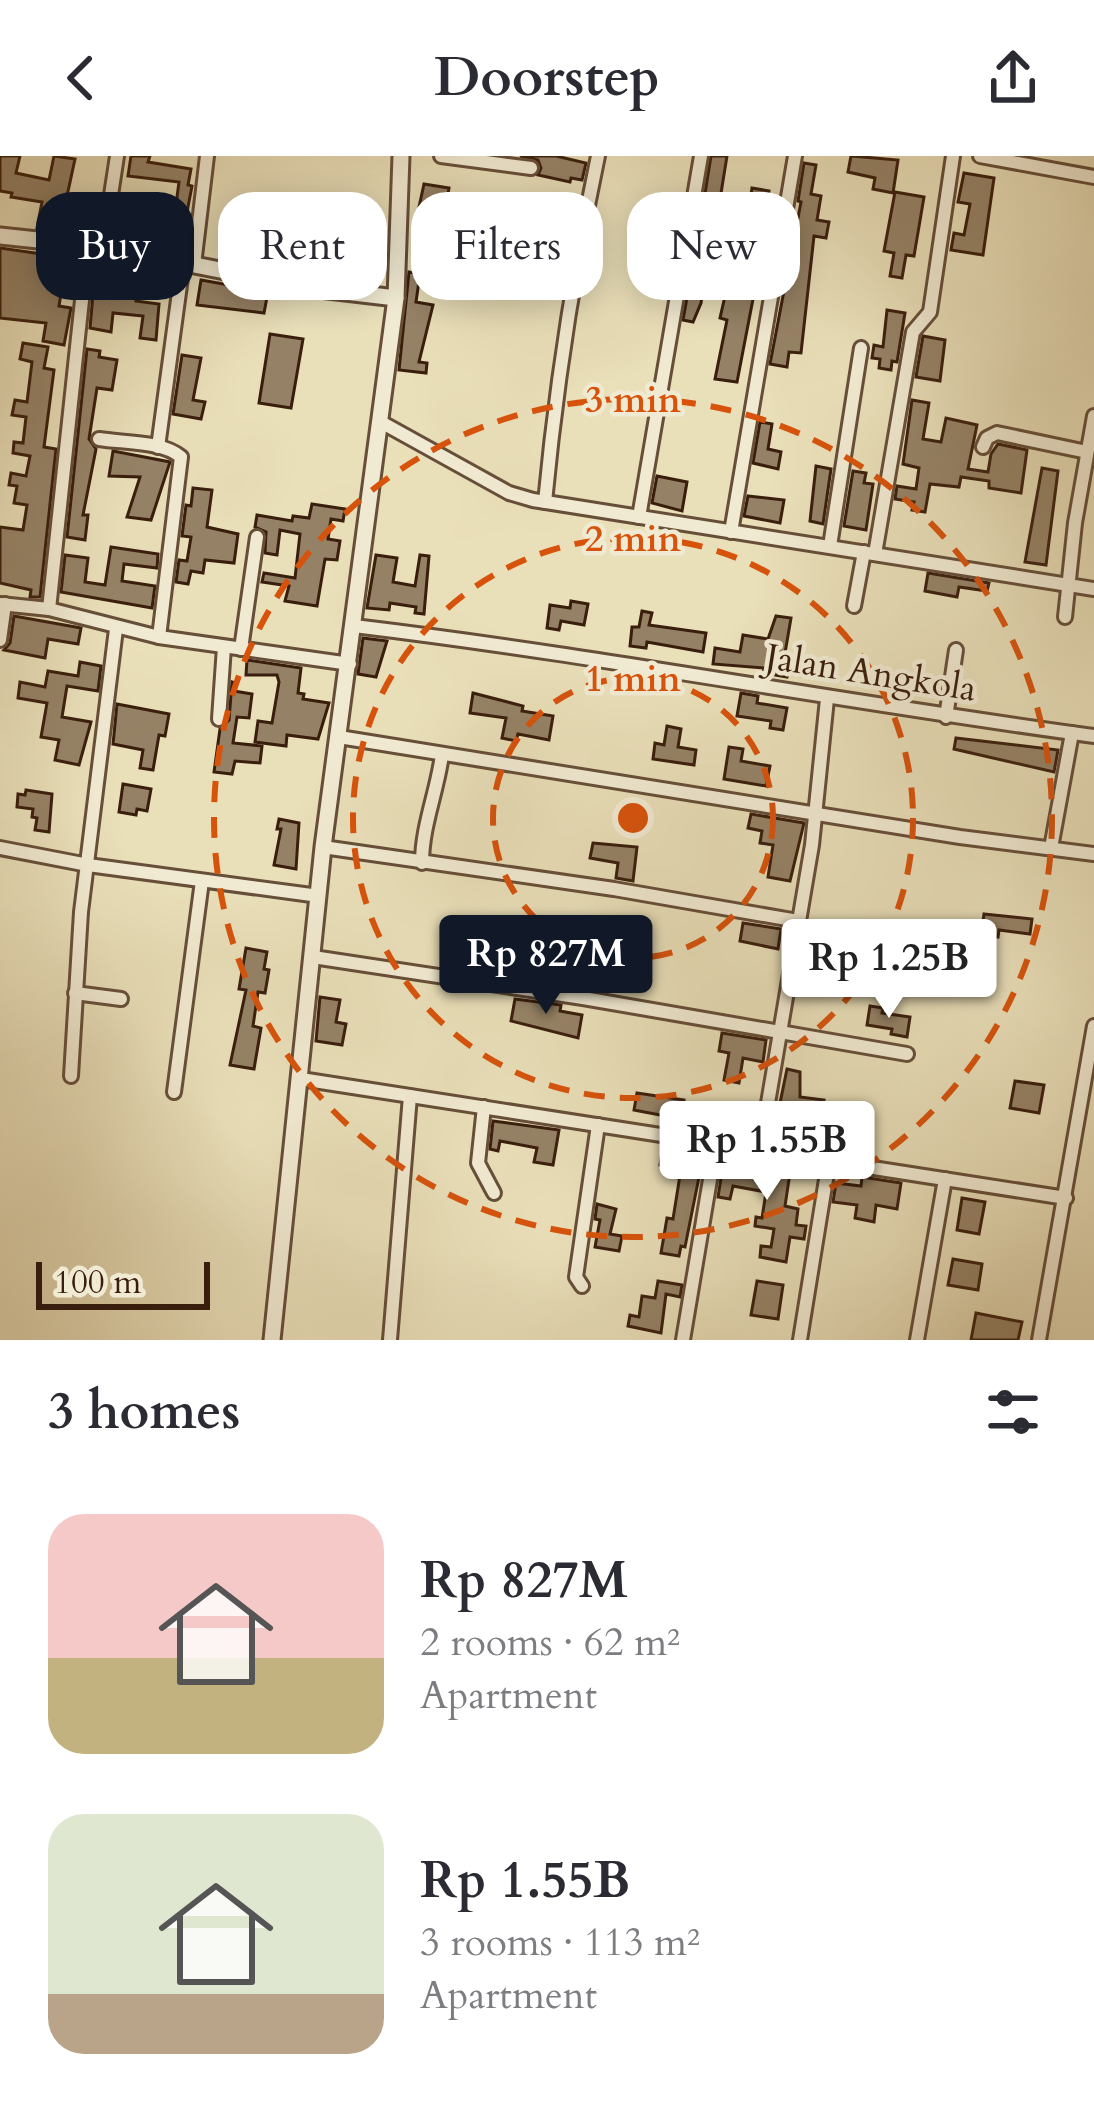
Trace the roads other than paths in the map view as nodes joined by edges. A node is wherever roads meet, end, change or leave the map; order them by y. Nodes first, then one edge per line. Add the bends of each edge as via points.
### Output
1 (117, 156) edge
2 (207, 156) edge
3 (400, 156) edge
4 (441, 156) edge
5 (598, 156) edge
6 (700, 156) edge
7 (795, 156) edge
8 (953, 156) edge
9 (980, 156) edge
10 (531, 168) dead end
11 (1094, 177) edge
12 (109, 192) edge
13 (194, 230) edge
14 (0, 236) edge
15 (36, 240) edge
16 (194, 265) edge
17 (395, 298) junction
18 (89, 300) edge
19 (182, 300) edge
20 (861, 348) dead end
21 (1094, 416) edge
22 (379, 421) junction
23 (99, 439) dead end
24 (158, 447) junction
25 (983, 448) dead end
26 (1087, 452) junction
27 (545, 502) junction
28 (639, 517) junction
29 (731, 532) junction
30 (256, 537) dead end
31 (830, 546) junction
32 (869, 553) junction
33 (1069, 585) junction
34 (1094, 589) edge
35 (2, 604) edge
36 (854, 606) dead end
37 (49, 609) junction
38 (1065, 617) dead end
39 (354, 626) junction
40 (116, 629) junction
41 (159, 638) junction
42 (0, 640) edge
43 (224, 647) junction
44 (241, 649) junction
45 (956, 650) dead end
46 (350, 664) junction
47 (827, 699) junction
48 (946, 717) junction
49 (219, 719) dead end
50 (1072, 733) junction
51 (1094, 736) edge
52 (339, 737) junction
53 (442, 755) junction
54 (816, 812) junction
55 (0, 848) edge
56 (323, 848) junction
57 (1051, 848) junction
58 (1094, 854) edge
59 (422, 863) junction
60 (88, 865) junction
61 (202, 881) junction
62 (319, 896) junction
63 (798, 921) junction
64 (313, 957) junction
65 (75, 993) junction
66 (121, 999) dead end
67 (1094, 1026) edge
68 (779, 1033) junction
69 (907, 1054) dead end
70 (71, 1076) dead end
71 (301, 1079) junction
72 (174, 1092) dead end
73 (410, 1096) junction
74 (484, 1107) junction
75 (598, 1125) junction
76 (716, 1144) junction
77 (760, 1150) junction
78 (830, 1162) junction
79 (945, 1179) junction
80 (494, 1193) dead end
81 (1066, 1198) junction
82 (582, 1286) dead end
83 (1044, 1339) edge
84 (272, 1340) edge
85 (390, 1340) edge
86 (683, 1340) edge
87 (800, 1340) edge
88 (917, 1340) edge

1 - 12 street
2 - 13 street
3 - 17 street
4 - 10 street
5 - 27 street
6 - 28 street
7 - 29 street
8 - 32 street via 931,312 913,332
9 - 11 street
14 - 15 street
16 - 17 street
17 - 22 street
18 - 37 street
19 - 24 street
20 - 31 street
21 - 26 street
22 - 27 street via 509,493
22 - 39 street
23 - 24 street
24 - 41 street via 181,458
25 - 26 street via 997,434
26 - 33 street
27 - 28 street
28 - 29 street
29 - 31 street
30 - 44 street
31 - 32 street
32 - 33 street
32 - 36 street
33 - 34 street
33 - 38 street
35 - 37 street
35 - 42 street
37 - 40 street
39 - 46 street
39 - 47 street, Jalan Angkola
40 - 41 street
40 - 60 street
41 - 43 street
43 - 44 street
43 - 49 street
44 - 46 street
45 - 48 street
46 - 52 street
47 - 48 street, Jalan Angkola
47 - 54 street
48 - 50 street, Jalan Angkola
50 - 51 street, Jalan Angkola
50 - 57 street
52 - 53 street
52 - 56 street
53 - 54 street
53 - 59 street
54 - 57 street
54 - 63 street
55 - 60 street
56 - 59 street
56 - 62 street
57 - 58 street
59 - 63 street
60 - 61 street
60 - 65 street
61 - 62 street
61 - 72 street
62 - 64 street
63 - 68 street
64 - 68 street
64 - 71 street
65 - 66 street
65 - 70 street
67 - 81 street
68 - 69 street
68 - 77 street
71 - 73 street
71 - 84 street
73 - 74 street
73 - 85 street
74 - 75 street
74 - 80 street via 478,1163
75 - 76 street
75 - 82 street via 576,1276
76 - 77 street
76 - 86 street
77 - 78 street
78 - 79 street
78 - 87 street
79 - 81 street
79 - 88 street
81 - 83 street

